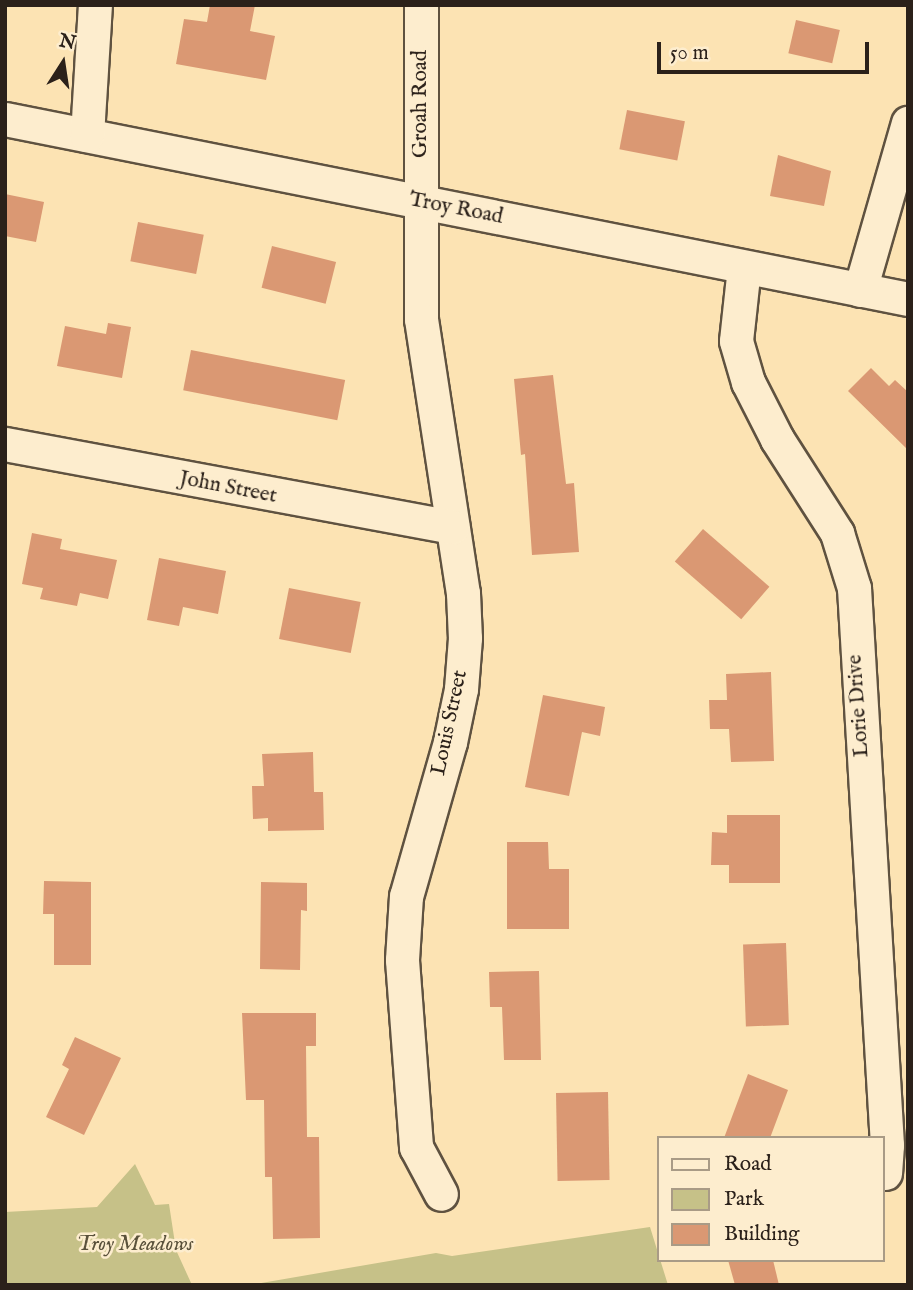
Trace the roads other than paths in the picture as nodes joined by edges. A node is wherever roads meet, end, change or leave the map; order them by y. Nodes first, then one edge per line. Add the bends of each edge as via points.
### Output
1 (95, 5) edge
2 (421, 5) edge
3 (5, 118) edge
4 (908, 123) edge
5 (87, 135) junction
6 (422, 203) junction
7 (744, 267) junction
8 (860, 290) junction
9 (908, 299) edge
10 (5, 444) edge
11 (452, 527) junction
12 (885, 1173) edge
13 (441, 1194) dead end

1 - 5 street
2 - 6 street, Groah Road
3 - 5 street, Troy Road
4 - 8 street
5 - 6 street, Troy Road
6 - 7 street, Troy Road
6 - 11 street, Louis Street via 421,320
7 - 8 street, Troy Road
7 - 12 street, Lorie Drive via 736,341 748,382 777,439 837,533 854,588
8 - 9 street, Troy Road
10 - 11 street, John Street
11 - 13 street, Louis Street via 463,593 461,689 406,896 402,960 416,1147

